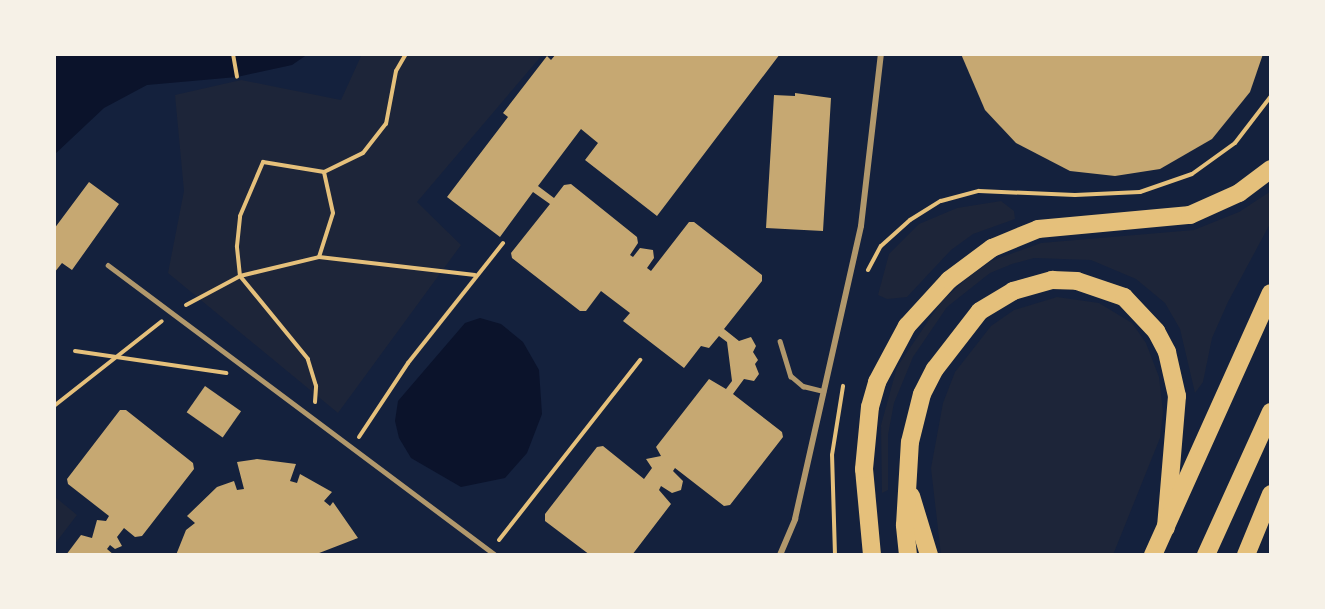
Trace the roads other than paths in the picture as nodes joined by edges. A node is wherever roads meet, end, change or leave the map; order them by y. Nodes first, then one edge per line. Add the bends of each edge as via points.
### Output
1 (881, 54) edge
2 (1271, 169) edge
3 (108, 265) dead end
4 (1271, 293) edge
5 (780, 341) dead end
6 (823, 391) junction
7 (1271, 412) edge
8 (909, 487) junction
9 (1271, 494) edge
10 (1166, 528) junction
11 (490, 553) edge
12 (496, 555) edge
13 (780, 555) edge
14 (872, 555) edge
15 (908, 555) edge
16 (929, 555) edge
17 (1153, 555) edge
18 (1206, 555) edge
19 (1246, 555) edge

1 - 6 street via 861,226
2 - 14 highway via 1239,193 1190,215 1038,229 992,248 949,280 907,326 877,382 870,407 864,469
3 - 11 lane
4 - 10 highway
5 - 6 lane via 791,376 803,386
6 - 13 street via 795,519
7 - 18 highway
8 - 10 highway via 910,442 922,394 963,328 980,311 1013,291 1052,280 1077,281 1124,297 1156,331 1170,361 1177,396
8 - 15 highway via 905,525
8 - 16 highway
9 - 19 highway
10 - 17 highway
11 - 12 lane

